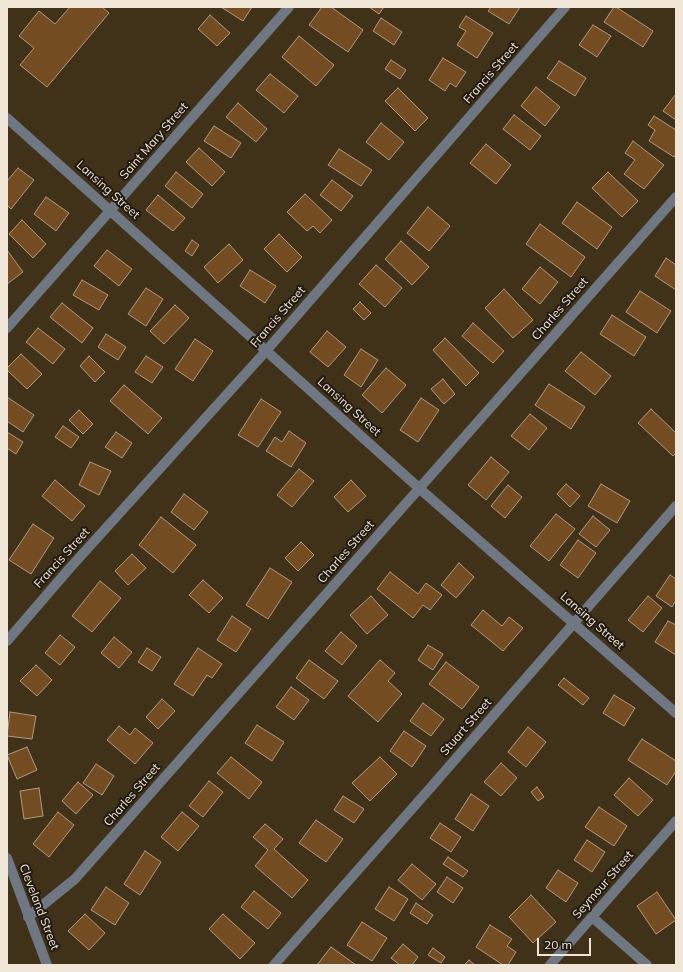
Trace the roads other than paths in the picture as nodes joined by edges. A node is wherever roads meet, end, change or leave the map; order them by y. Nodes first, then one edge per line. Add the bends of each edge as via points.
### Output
1 (289, 7) edge
2 (565, 7) edge
3 (7, 118) edge
4 (676, 197) edge
5 (111, 210) junction
6 (7, 328) edge
7 (266, 351) junction
8 (420, 489) junction
9 (676, 506) edge
10 (574, 623) junction
11 (7, 641) edge
12 (676, 713) edge
13 (676, 821) edge
14 (7, 858) edge
15 (28, 917) junction
16 (592, 917) junction
17 (47, 965) edge
18 (274, 965) edge
19 (550, 965) edge
20 (647, 965) edge

1 - 5 street, Saint Mary Street
2 - 7 street, Francis Street
3 - 5 street, Lansing Street
4 - 8 street, Charles Street
5 - 6 street, Saint Mary Street
5 - 7 street, Lansing Street
7 - 8 street, Lansing Street
7 - 11 street, Francis Street
8 - 10 street, Lansing Street
8 - 15 street, Charles Street via 75,879
9 - 10 street, Stuart Street
10 - 12 street, Lansing Street
10 - 18 street, Stuart Street
13 - 16 street, Seymour Street
14 - 15 street, Cleveland Street
15 - 17 street, Cleveland Street
16 - 19 street, Seymour Street
16 - 20 street

